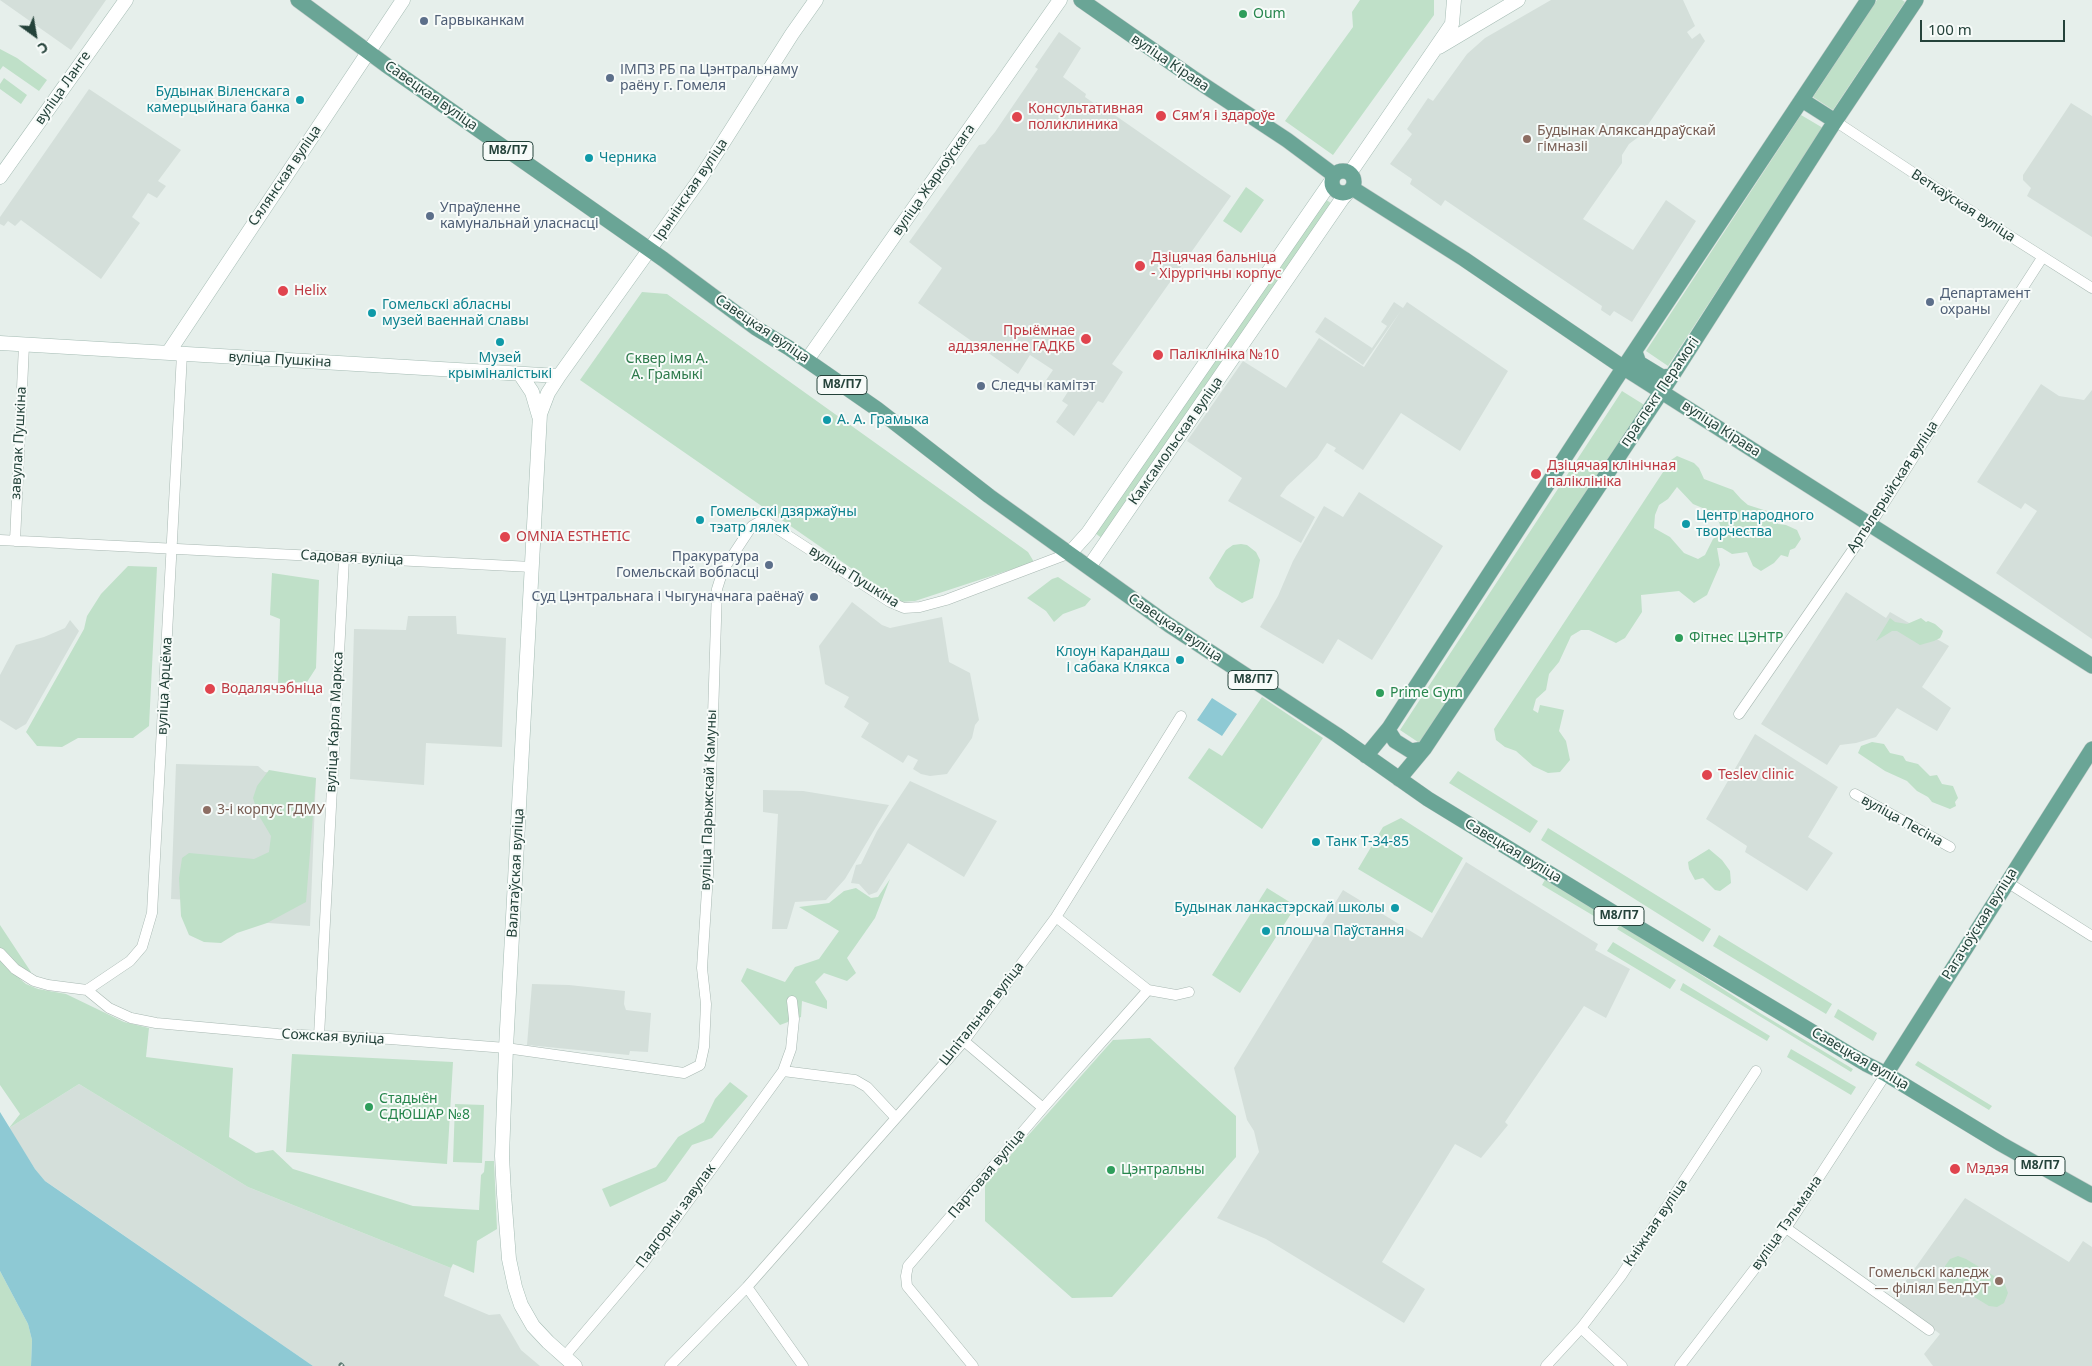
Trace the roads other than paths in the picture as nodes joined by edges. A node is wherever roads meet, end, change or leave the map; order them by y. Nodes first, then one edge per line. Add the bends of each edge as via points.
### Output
1 (126, 0) edge
2 (298, 0) edge
3 (403, 0) edge
4 (816, 0) edge
5 (1060, 0) edge
6 (1081, 0) edge
7 (1454, 0) edge
8 (1518, 0) edge
9 (1868, 0) edge
10 (1916, 0) edge
11 (1452, 24) junction
12 (1469, 28) junction
13 (1436, 49) junction
14 (368, 51) junction
15 (1802, 100) junction
16 (1835, 121) junction
17 (1350, 172) junction
18 (0, 177) edge
19 (1333, 178) junction
20 (1351, 190) junction
21 (650, 249) junction
22 (2042, 258) junction
23 (2092, 288) edge
24 (1225, 335) junction
25 (0, 343) edge
26 (24, 345) junction
27 (1242, 346) junction
28 (1636, 352) junction
29 (168, 353) junction
30 (182, 354) junction
31 (807, 360) junction
32 (1624, 368) junction
33 (520, 374) junction
34 (559, 376) junction
35 (1672, 376) junction
36 (1614, 382) junction
37 (1661, 392) junction
38 (1650, 406) junction
39 (540, 419) junction
40 (1870, 525) junction
41 (752, 526) joint
42 (1088, 533) junction
43 (0, 540) edge
44 (14, 541) junction
45 (1105, 544) junction
46 (172, 549) junction
47 (1070, 554) junction
48 (344, 558) junction
49 (1047, 562) junction
50 (532, 567) junction
51 (1089, 567) junction
52 (2092, 666) edge
53 (1738, 714) dead end
54 (1182, 716) dead end
55 (1388, 730) junction
56 (1424, 749) junction
57 (2092, 750) edge
58 (1366, 756) junction
59 (2092, 765) edge
60 (2076, 775) junction
61 (1398, 779) junction
62 (1855, 794) dead end
63 (1950, 847) dead end
64 (2007, 882) junction
65 (1056, 917) junction
66 (2092, 936) edge
67 (0, 953) edge
68 (87, 990) junction
69 (1148, 990) junction
70 (1189, 992) dead end
71 (792, 1001) dead end
72 (319, 1036) junction
73 (964, 1041) junction
74 (506, 1048) junction
75 (783, 1071) junction
76 (1756, 1071) dead end
77 (684, 1073) joint
78 (1886, 1074) junction
79 (1043, 1108) junction
80 (895, 1117) junction
81 (2092, 1196) edge
82 (1786, 1228) junction
83 (747, 1287) junction
84 (1581, 1328) junction
85 (1929, 1330) dead end
86 (570, 1362) edge
87 (670, 1366) edge
88 (803, 1366) edge
89 (972, 1366) edge
90 (1546, 1366) edge
91 (1622, 1366) edge
92 (1680, 1366) edge

1 - 18 street, вуліца Ланге
2 - 14 main road, Савецкая вуліца / М8/П7
3 - 14 street, Сялянская вуліца
4 - 21 street, Ірынінская вуліца via 700,180
5 - 31 street, вуліца Жаркоўскага
6 - 19 main road, вуліца Кірава via 1287,140
7 - 11 street
8 - 12 street
9 - 15 main road
10 - 16 main road, праспект Перамогі
11 - 12 street via 1461,30
11 - 13 street
12 - 13 street
13 - 17 street
14 - 21 main road, Савецкая вуліца / М8/П7
14 - 29 street, Сялянская вуліца
15 - 16 main road
15 - 28 main road
16 - 22 street, Веткаўская вуліца
16 - 35 main road, праспект Перамогі
17 - 19 main road via 1343,171
17 - 20 main road via 1354,182
19 - 20 main road via 1333,187 1339,192
19 - 24 street, Камсамольская вуліца
20 - 27 street, Камсамольская вуліца
20 - 32 main road, вуліца Кірава via 1464,259
21 - 31 main road, Савецкая вуліца / М8/П7 via 756,328
21 - 34 street, Ірынінская вуліца
22 - 23 street, Веткаўская вуліца
22 - 40 street, Артылерыйская вуліца
24 - 27 street
24 - 42 street, Камсамольская вуліца
25 - 26 street, вуліца Пушкіна
26 - 29 street, вуліца Пушкіна
26 - 44 street, завулак Пушкіна
27 - 45 street, Камсамольская вуліца
28 - 32 main road
28 - 35 main road via 1639,362 1662,377
29 - 30 street, вуліца Пушкіна
30 - 33 street, вуліца Пушкіна
30 - 46 street, вуліца Арцёма
31 - 47 main road, Савецкая вуліца / М8/П7
32 - 36 main road
32 - 37 main road, вуліца Кірава
33 - 34 street, вуліца Пушкіна
33 - 39 street via 532,392
34 - 39 street, Валатаўская вуліца via 548,393
35 - 37 main road, праспект Перамогі
36 - 38 main road via 1628,382 1644,392 1649,396
36 - 55 main road
37 - 38 main road, праспект Перамогі
37 - 40 main road, вуліца Кірава
38 - 56 main road, праспект Перамогі
39 - 50 street, Валатаўская вуліца
40 - 52 main road, вуліца Кірава
40 - 53 street, Артылерыйская вуліца
41 - 49 street, вуліца Пушкіна via 767,522 904,608 946,600
41 - 77 street, вуліца Парыжскай Камуны via 723,570 717,589 709,865 702,968 706,1004 704,1048 700,1065
42 - 45 street
42 - 47 street, Камсамольская вуліца
43 - 44 street
44 - 46 street
45 - 51 street, Камсамольская вуліца
46 - 48 street, Садовая вуліца
46 - 68 street, вуліца Арцёма via 152,912 142,947 130,961
47 - 49 street, вуліца Пушкіна
47 - 51 main road, Савецкая вуліца / М8/П7
48 - 50 street, Садовая вуліца
48 - 72 street, вуліца Карла Маркса
49 - 51 street, вуліца Пушкіна via 1068,561
50 - 74 street, Валатаўская вуліца
51 - 58 main road, Савецкая вуліца / М8/П7 via 1169,625
54 - 65 street, Шпітальная вуліца
55 - 56 main road via 1395,741 1411,751
55 - 58 main road
56 - 61 main road, праспект Перамогі
57 - 60 main road, Рагачоўская вуліца
58 - 61 main road, Савецкая вуліца / М8/П7
59 - 60 main road, Рагачоўская вуліца
60 - 64 main road, Рагачоўская вуліца
61 - 78 main road, Савецкая вуліца / М8/П7 via 1619,916
62 - 63 street, вуліца Песіна
64 - 66 street
64 - 78 main road, Рагачоўская вуліца
65 - 69 street
65 - 73 street, Шпітальная вуліца
67 - 68 street via 15,970 34,981
68 - 72 street, Сожская вуліца via 109,1008 131,1018 156,1023
69 - 70 street via 1176,996
69 - 79 street, Партовая вуліца
71 - 75 street, Падгорны завулак via 791,1049
72 - 74 street, Сожская вуліца
73 - 79 street
73 - 80 street, Шпітальная вуліца
74 - 77 street, Сожская вуліца
74 - 86 street, Валатаўская вуліца via 503,1185 515,1287 533,1326
75 - 80 street via 855,1080 867,1087
75 - 86 street, Падгорны завулак
76 - 84 street, Кніжная вуліца via 1640,1247
78 - 81 main road, Савецкая вуліца / М8/П7
78 - 82 street, вуліца Тэльмана
79 - 89 street, Партовая вуліца via 908,1266 908,1286
80 - 83 street, Шпітальная вуліца
82 - 85 street
82 - 92 street, вуліца Тэльмана
83 - 87 street, Шпітальная вуліца
83 - 88 street
84 - 90 street, Кніжная вуліца
84 - 91 street

